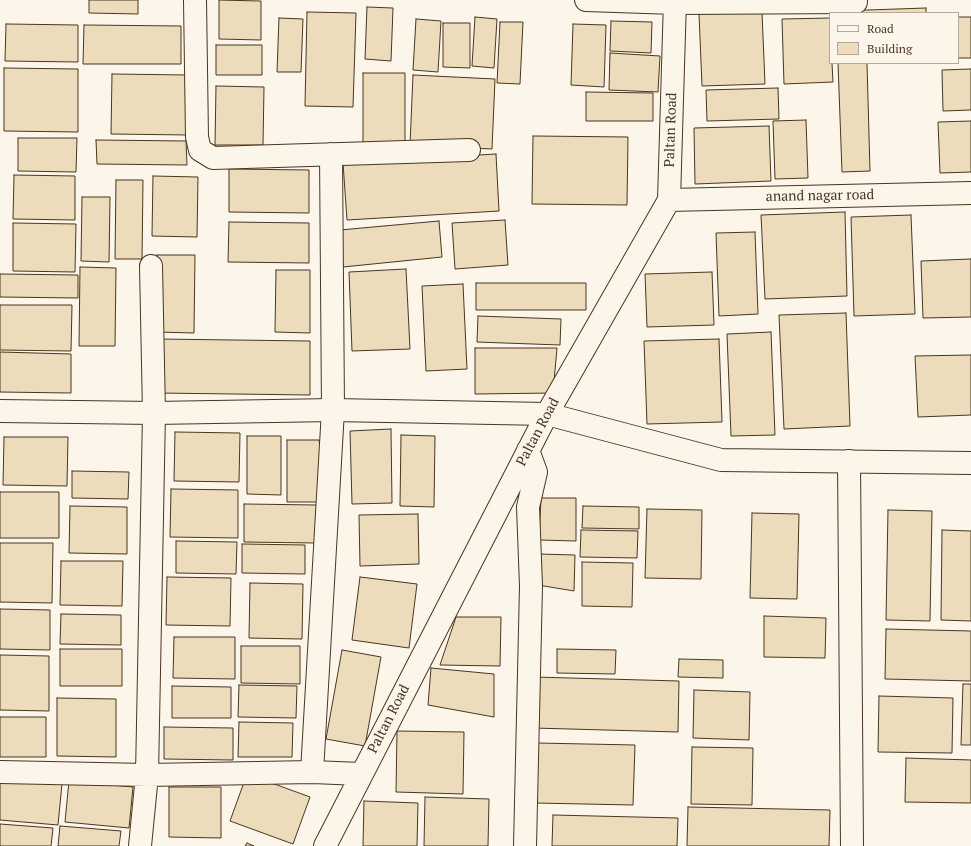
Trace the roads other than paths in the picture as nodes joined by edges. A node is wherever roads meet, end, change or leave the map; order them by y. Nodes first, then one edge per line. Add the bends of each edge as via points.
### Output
1 (195, 0) edge
2 (586, 0) edge
3 (675, 2) edge
4 (856, 2) dead end
5 (469, 150) dead end
6 (331, 154) junction
7 (971, 193) edge
8 (669, 200) junction
9 (152, 266) dead end
10 (332, 410) junction
11 (0, 411) edge
12 (154, 413) junction
13 (547, 414) junction
14 (528, 450) junction
15 (849, 461) junction
16 (971, 463) edge
17 (0, 772) edge
18 (312, 772) junction
19 (361, 774) junction
20 (147, 775) junction
21 (140, 846) edge
22 (325, 846) edge
23 (525, 846) edge
24 (852, 846) edge

1 - 6 street via 197,137 200,150 213,158
2 - 3 street
3 - 4 street
3 - 8 street, Paltan Road
5 - 6 street
6 - 10 street
7 - 8 street, anand nagar road
8 - 13 street, Paltan Road
9 - 12 street
10 - 12 street
10 - 13 street
10 - 18 street
11 - 12 street
12 - 20 street
13 - 14 street, Paltan Road
13 - 15 street via 721,460
14 - 19 street, Paltan Road
14 - 23 street via 536,472 528,508 531,586
15 - 16 street
15 - 24 street
17 - 20 street
18 - 19 street
18 - 20 street
19 - 22 street, Paltan Road
20 - 21 street

